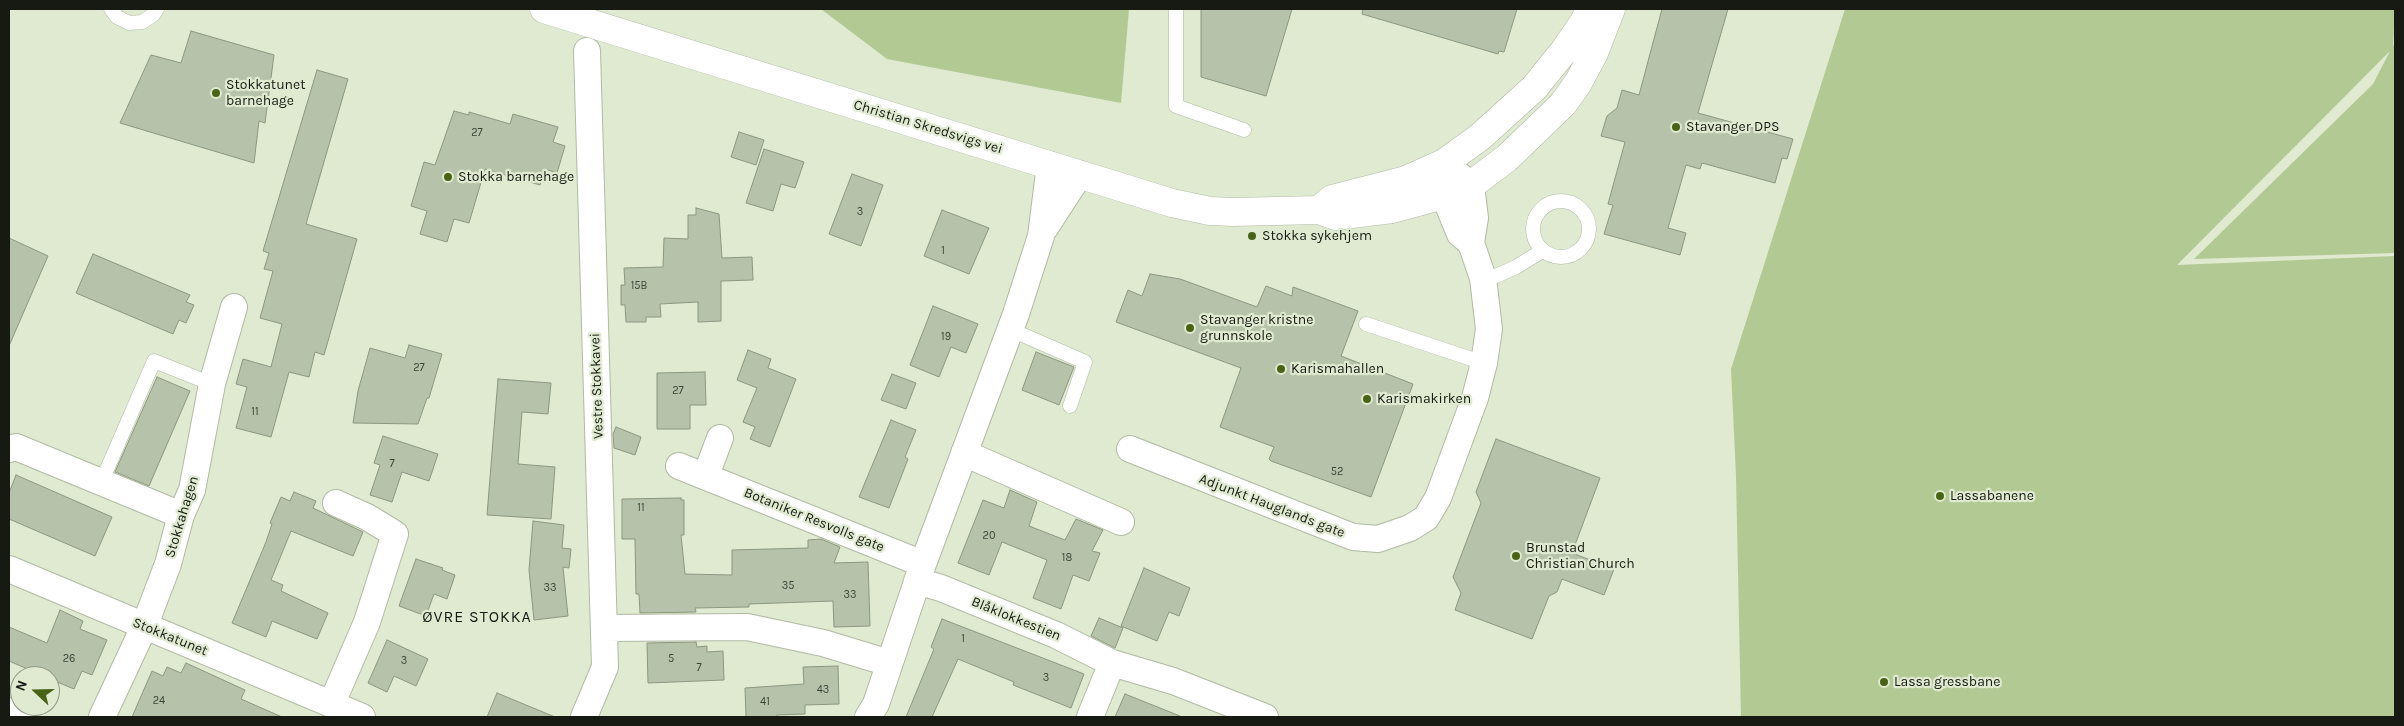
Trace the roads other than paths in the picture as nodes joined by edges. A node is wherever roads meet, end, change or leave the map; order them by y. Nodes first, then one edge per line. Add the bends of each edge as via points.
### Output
1 (111, 9) edge
2 (157, 9) edge
3 (1176, 9) edge
4 (1590, 9) edge
5 (1611, 9) edge
6 (559, 11) edge
7 (587, 51) dead end
8 (1244, 130) dead end
9 (1444, 163) junction
10 (1050, 165) junction
11 (1087, 176) junction
12 (1471, 185) junction
13 (1444, 196) junction
14 (1318, 210) junction
15 (1041, 236) junction
16 (1471, 243) junction
17 (1542, 250) junction
18 (1483, 278) junction
19 (234, 307) dead end
20 (1366, 324) dead end
21 (1010, 332) junction
22 (1484, 363) junction
23 (212, 384) junction
24 (1070, 406) dead end
25 (720, 438) dead end
26 (9, 449) edge
27 (1130, 449) dead end
28 (964, 453) junction
29 (679, 466) dead end
30 (706, 475) junction
31 (101, 483) junction
32 (336, 503) dead end
33 (181, 515) junction
34 (1121, 522) dead end
35 (9, 569) edge
36 (920, 572) junction
37 (144, 627) junction
38 (604, 628) junction
39 (889, 663) junction
40 (1112, 663) junction
41 (332, 703) junction
42 (9, 711) edge
43 (22, 717) edge
44 (102, 717) edge
45 (362, 717) edge
46 (584, 717) edge
47 (868, 717) edge
48 (1090, 717) edge
49 (1265, 717) edge

1 - 2 lane via 117,17 129,23 142,22
3 - 8 lane via 1176,106
4 - 9 main road via 1564,51 1534,88 1480,137
5 - 12 main road via 1594,53 1563,104 1506,158
6 - 10 main road, Christian Skredsvigs vei
7 - 38 street, Vestre Stokkavei
9 - 12 street
9 - 13 street, Adjunkt Hauglands gate
9 - 14 main road, Christian Skredsvigs vei via 1406,180 1332,199
10 - 11 main road, Christian Skredsvigs vei
10 - 15 street
11 - 14 main road, Christian Skredsvigs vei via 1172,203 1210,211
11 - 15 street via 1056,207
12 - 13 main road
12 - 16 street, Adjunkt Hauglands gate via 1475,218
13 - 14 main road, Christian Skredsvigs vei via 1335,216
13 - 16 street, Adjunkt Hauglands gate via 1460,234
15 - 21 street
16 - 18 street, Adjunkt Hauglands gate
17 - 17 lane via 1561,258 1580,251 1589,233 1589,223 1578,206 1558,202 1541,210 1536,218 1534,235
17 - 18 lane via 1516,268
18 - 22 street, Adjunkt Hauglands gate via 1489,328
19 - 23 street, Stokkahagen
20 - 22 lane
21 - 24 lane via 1085,362
21 - 28 street
22 - 27 street, Adjunkt Hauglands gate via 1475,398 1438,498 1426,518 1410,528 1378,539 1353,537
23 - 31 lane via 154,361
23 - 33 street, Stokkahagen via 192,490
25 - 30 street
26 - 31 street via 16,447
28 - 34 street
28 - 36 street
29 - 30 street, Botaniker Resvolls gate
30 - 36 street, Botaniker Resvolls gate
31 - 33 street
32 - 41 street via 395,534 367,622
33 - 37 street, Stokkahagen via 168,564
35 - 37 street, Stokkatunet
36 - 39 street
36 - 40 street, Blåklokkestien
37 - 41 street, Stokkatunet
37 - 44 street, Stokkahagen
38 - 39 street via 747,627 823,643
38 - 46 street, Vestre Stokkavei via 605,667
39 - 47 street via 876,704
40 - 48 street
40 - 49 street, Blåklokkestien via 1173,681
41 - 45 street, Stokkatunet
42 - 43 street

